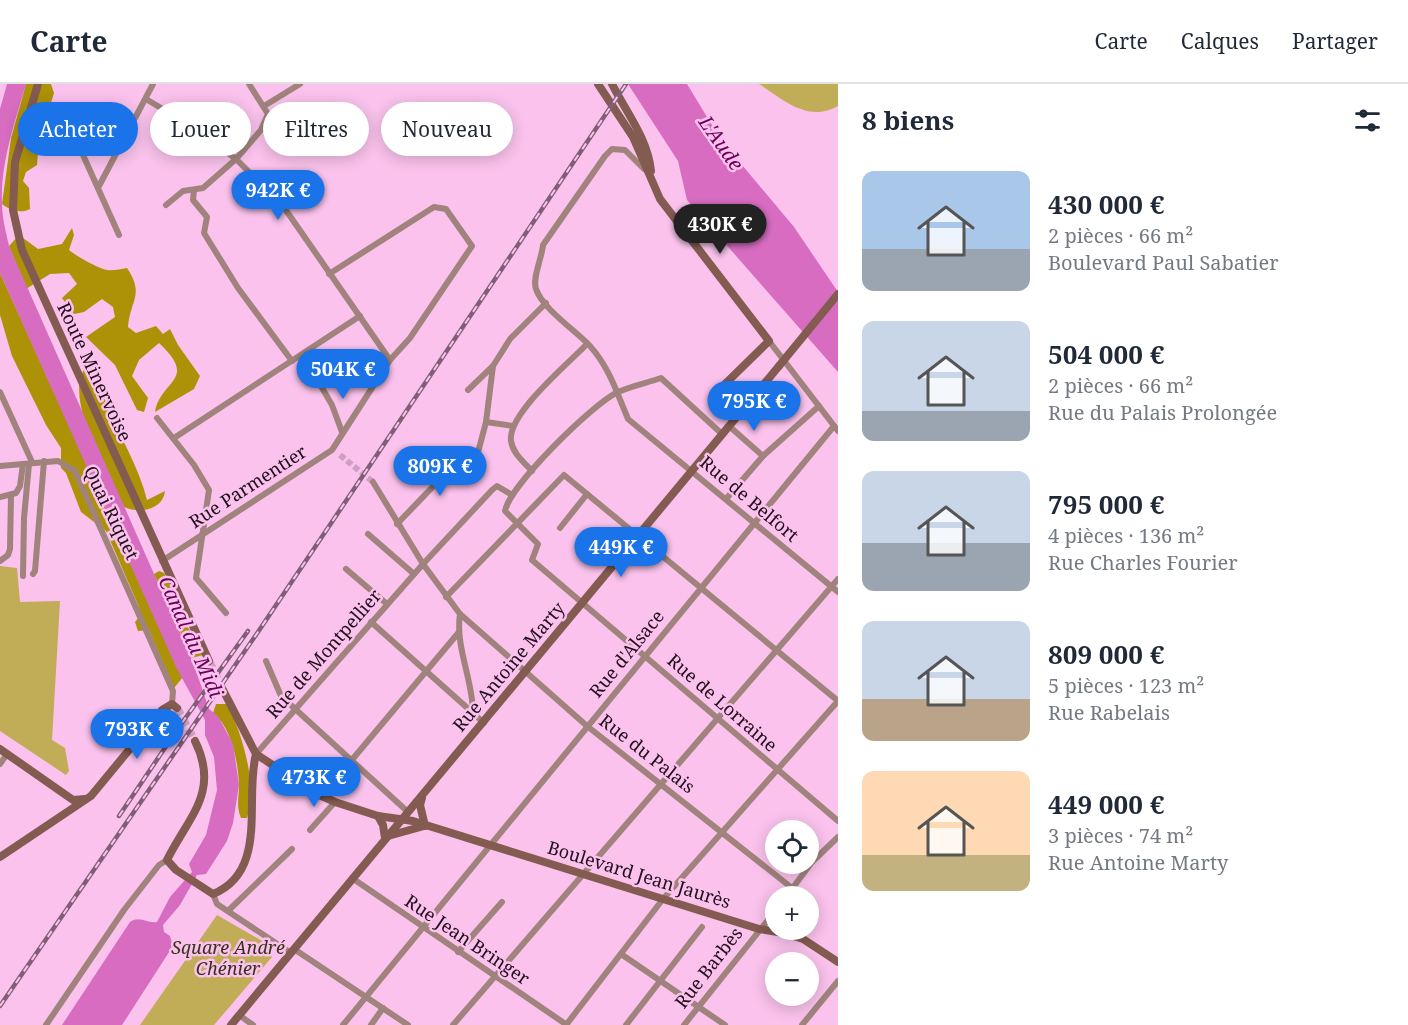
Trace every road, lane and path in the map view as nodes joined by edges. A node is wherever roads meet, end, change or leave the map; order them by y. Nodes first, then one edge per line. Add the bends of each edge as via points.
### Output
1 (38, 84) edge
2 (153, 84) edge
3 (249, 84) edge
4 (300, 84) edge
5 (598, 84) edge
6 (612, 84) edge
7 (146, 99) junction
8 (271, 102) edge
9 (263, 105) edge
10 (263, 125) edge
11 (84, 156) edge
12 (236, 159) junction
13 (652, 180) junction
14 (99, 186) junction
15 (194, 190) junction
16 (166, 205) dead end
17 (120, 235) dead end
18 (329, 274) junction
19 (838, 294) edge
20 (546, 303) junction
21 (360, 316) junction
22 (769, 341) junction
23 (587, 344) junction
24 (390, 360) junction
25 (292, 361) junction
26 (493, 366) junction
27 (318, 381) dead end
28 (468, 390) dead end
29 (0, 392) edge
30 (617, 393) junction
31 (819, 406) junction
32 (739, 414) junction
33 (157, 418) dead end
34 (486, 422) junction
35 (513, 426) junction
36 (729, 426) junction
37 (836, 428) edge
38 (342, 432) junction
39 (722, 434) junction
40 (174, 438) junction
41 (332, 450) junction
42 (340, 455) tunnel mouth
43 (763, 456) junction
44 (44, 461) junction
45 (28, 463) junction
46 (0, 466) edge
47 (532, 471) junction
48 (692, 471) junction
49 (373, 482) tunnel mouth
50 (587, 494) junction
51 (512, 495) junction
52 (11, 496) junction
53 (0, 497) edge
54 (726, 499) junction
55 (754, 522) junction
56 (517, 523) junction
57 (397, 524) junction
58 (560, 528) dead end
59 (202, 534) junction
60 (368, 534) dead end
61 (639, 536) junction
62 (0, 561) edge
63 (162, 561) junction
64 (423, 564) junction
65 (346, 569) dead end
66 (33, 574) dead end
67 (414, 574) junction
68 (23, 576) dead end
69 (838, 579) edge
70 (831, 586) junction
71 (700, 588) junction
72 (838, 592) edge
73 (446, 597) junction
74 (583, 603) junction
75 (387, 604) junction
76 (226, 613) dead end
77 (459, 614) junction
78 (371, 622) junction
79 (459, 632) junction
80 (777, 651) junction
81 (644, 656) junction
82 (208, 661) tunnel mouth
83 (266, 661) dead end
84 (426, 671) junction
85 (526, 672) junction
86 (223, 690) tunnel mouth
87 (838, 701) edge
88 (175, 706) joint
89 (295, 710) junction
90 (473, 714) junction
91 (719, 719) junction
92 (484, 723) junction
93 (587, 726) junction
94 (195, 741) tunnel mouth
95 (3, 752) edge
96 (256, 754) junction
97 (351, 760) junction
98 (0, 764) edge
99 (777, 771) junction
100 (663, 784) junction
101 (56, 790) junction
102 (91, 796) junction
103 (423, 796) junction
104 (335, 802) junction
105 (73, 810) junction
106 (408, 812) junction
107 (378, 816) junction
108 (400, 820) junction
109 (838, 821) edge
110 (425, 826) junction
111 (310, 830) dead end
112 (722, 833) junction
113 (838, 837) edge
114 (385, 838) junction
115 (489, 846) junction
116 (292, 849) dead end
117 (0, 857) edge
118 (167, 860) junction
119 (584, 874) junction
120 (352, 878) junction
121 (789, 886) edge
122 (794, 886) edge
123 (213, 894) junction
124 (663, 899) junction
125 (502, 902) dead end
126 (228, 911) junction
127 (765, 922) edge
128 (702, 927) dead end
129 (423, 928) junction
130 (759, 929) junction
131 (292, 951) junction
132 (458, 952) junction
133 (621, 954) junction
134 (838, 962) edge
135 (494, 977) junction
136 (660, 981) junction
137 (838, 981) edge
138 (366, 997) junction
139 (698, 1007) junction
140 (383, 1008) junction
141 (239, 1015) junction
142 (46, 1025) edge
143 (231, 1025) edge
144 (253, 1025) edge
145 (343, 1025) edge
146 (371, 1025) edge
147 (408, 1025) edge
148 (453, 1025) edge
149 (566, 1025) edge
150 (626, 1025) edge
151 (684, 1025) edge
152 (725, 1025) edge
153 (802, 1025) edge

1 - 63 street, Route Minervoise via 15,162 13,210 22,250
2 - 7 street
3 - 9 street
4 - 8 street
5 - 13 street via 633,138
6 - 13 street via 649,154
7 - 12 street
7 - 14 street
10 - 12 street
11 - 14 street
12 - 15 street via 203,188
12 - 18 street via 283,207
13 - 20 street, Rue de Belfort via 625,150 612,149 605,156 543,245 535,277 536,289
13 - 22 street via 660,199
14 - 17 street
15 - 16 street via 183,190
15 - 25 street via 193,200 207,217 204,233 238,288
18 - 21 street
18 - 24 street, Rue Parmentier via 434,207 446,209 472,246 410,338
19 - 32 street, Rue Antoine Marty, bridge
20 - 23 street, Rue de Belfort
20 - 26 street via 510,339
21 - 24 street
21 - 25 street
22 - 31 street
22 - 32 street via 723,386 721,398
23 - 30 street, Rue de Belfort
23 - 35 street
24 - 38 street, Rue Parmentier
25 - 40 street
26 - 28 street
26 - 34 street
27 - 38 street
29 - 45 street
30 - 39 street via 661,378
30 - 47 street via 583,419
30 - 48 street, Rue de Belfort via 628,419
31 - 37 street
31 - 43 street
32 - 36 street, Rue Antoine Marty
33 - 40 street
34 - 35 street
34 - 57 street via 476,460 445,474
35 - 47 street via 511,440 516,454
36 - 39 street, Rue Antoine Marty
36 - 43 street
37 - 55 street, Rue d'Alsace
38 - 41 street, Rue Parmentier
39 - 48 street, Rue Antoine Marty
40 - 59 street via 209,490
41 - 42 street
41 - 59 street, Rue Parmentier
43 - 54 street
44 - 45 street
44 - 66 street
44 - 88 street, Quai Riquet via 58,461 75,471 173,691
45 - 46 street
45 - 52 street via 20,486
45 - 68 street
47 - 51 street
48 - 54 street, Rue de Belfort
48 - 61 street, Rue Antoine Marty
49 - 57 street, Rue du Palais
50 - 56 street via 564,475
50 - 58 street
50 - 61 street
51 - 56 street via 505,511
51 - 64 street, Rue de Montpellier via 497,486
52 - 53 street
52 - 62 street via 10,549
54 - 55 street, Rue de Belfort
55 - 70 street, Rue de Belfort
55 - 71 street, Rue d'Alsace
56 - 73 street
56 - 74 street, Rue de Lorraine via 538,544 532,560
57 - 64 street, Rue du Palais
59 - 63 street, Rue Parmentier
59 - 76 street via 196,578
60 - 67 street
61 - 71 street
61 - 74 street, Rue Antoine Marty
63 - 82 street, Route Minervoise
64 - 67 street, Rue de Montpellier
64 - 73 street, Rue du Palais
65 - 75 street
67 - 75 street, Rue de Montpellier
69 - 70 street
70 - 72 street, Rue de Belfort
70 - 80 street
71 - 80 street
71 - 81 street, Rue d'Alsace
73 - 77 street, Rue du Palais
74 - 81 street, Rue de Lorraine
74 - 85 street, Rue Antoine Marty
75 - 78 street, Rue de Montpellier
77 - 79 street
77 - 85 street, Rue du Palais
78 - 84 street
78 - 89 street, Rue de Montpellier
79 - 84 street
79 - 90 street
80 - 87 street
80 - 91 street
81 - 91 street, Rue de Lorraine
81 - 93 street, Rue d'Alsace
83 - 89 street via 281,696
84 - 90 street
84 - 97 street
85 - 92 street, Rue Antoine Marty
85 - 93 street, Rue du Palais
86 - 96 street
87 - 99 street
88 - 102 street via 162,711
89 - 96 street, Rue de Montpellier
89 - 97 street
90 - 92 street
91 - 99 street, Rue de Lorraine
91 - 100 street
92 - 103 street, Rue Antoine Marty
93 - 100 street, Rue du Palais
93 - 115 street, Rue d'Alsace
94 - 118 street via 206,767 205,786
95 - 98 street
95 - 101 street
96 - 104 street
96 - 123 street via 249,846 233,880
97 - 106 street
99 - 109 street, Rue de Lorraine
99 - 112 street
100 - 112 street, Rue du Palais
100 - 119 street
101 - 102 street via 73,801
101 - 105 street
102 - 105 street
103 - 106 street, Rue Antoine Marty
103 - 110 street via 420,805
104 - 107 street
104 - 111 street
105 - 117 street
106 - 108 street, Rue Antoine Marty
107 - 108 street
107 - 114 street
108 - 110 street, Boulevard Jean Jaurès via 413,820
108 - 114 street, Rue Antoine Marty
110 - 114 street
110 - 115 street, Boulevard Jean Jaurès
112 - 121 street, Rue du Palais
112 - 124 street
113 - 122 street
114 - 120 street, Rue Antoine Marty
115 - 119 street, Boulevard Jean Jaurès
115 - 129 street, Rue d'Alsace
116 - 126 street
118 - 123 street
118 - 142 street via 124,910
119 - 124 street, Boulevard Jean Jaurès
119 - 135 street
120 - 129 street, Rue Jean Bringer
120 - 131 street, Rue Antoine Marty
123 - 126 street via 214,901
124 - 130 street, Boulevard Jean Jaurès
124 - 133 street
125 - 132 street
126 - 131 street
127 - 130 street, Rue Barbès
128 - 136 street
129 - 132 street, Rue Jean Bringer
129 - 138 street, Rue d'Alsace
130 - 134 street, Boulevard Jean Jaurès via 802,939
130 - 139 street, Rue Barbès
131 - 138 street
131 - 141 street, Rue Antoine Marty
132 - 135 street, Rue Jean Bringer
133 - 136 street
133 - 149 street
135 - 148 street
135 - 149 street, Rue Jean Bringer
136 - 139 street
136 - 150 street
137 - 153 street
138 - 140 street
138 - 145 street, Rue d'Alsace
139 - 151 street, Rue Barbès
139 - 152 street
140 - 146 street
140 - 147 street
141 - 143 street, Rue Antoine Marty
141 - 144 street

